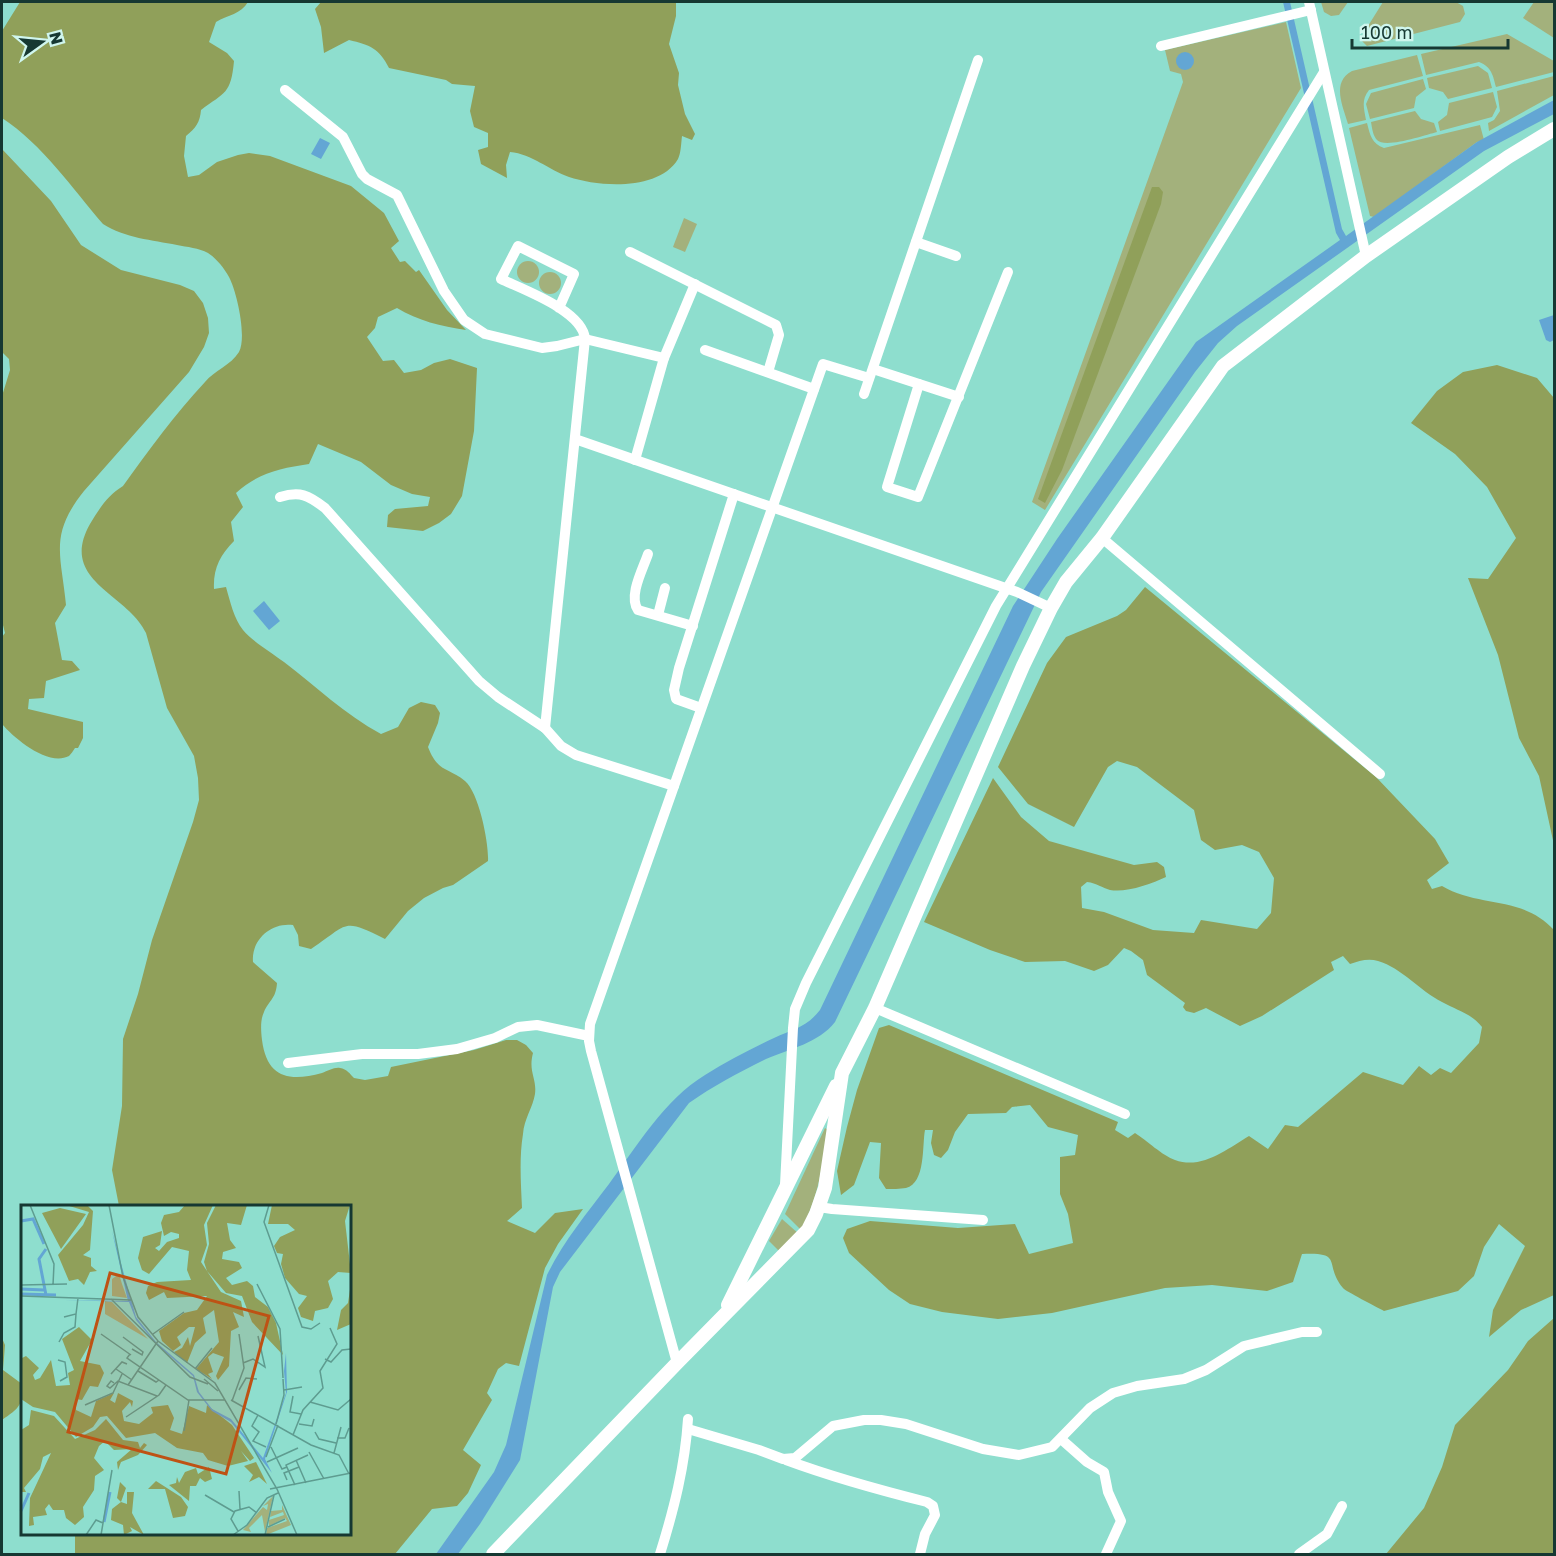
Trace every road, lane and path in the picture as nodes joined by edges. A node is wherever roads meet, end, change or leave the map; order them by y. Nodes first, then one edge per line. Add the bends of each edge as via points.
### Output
1 (1310, 6) edge
2 (1161, 46) dead end
3 (978, 60) dead end
4 (1324, 72) junction
5 (285, 90) dead end
6 (1554, 129) edge
7 (916, 242) junction
8 (630, 252) dead end
9 (1366, 255) junction
10 (956, 256) dead end
11 (1008, 272) dead end
12 (695, 284) junction
13 (559, 308) junction
14 (585, 339) junction
15 (705, 350) dead end
16 (664, 358) junction
17 (768, 372) junction
18 (871, 373) junction
19 (919, 384) junction
20 (814, 389) junction
21 (864, 394) dead end
22 (958, 397) junction
23 (575, 439) junction
24 (635, 460) junction
25 (734, 494) junction
26 (280, 497) dead end
27 (772, 508) junction
28 (1102, 538) junction
29 (648, 554) dead end
30 (665, 588) dead end
31 (1011, 590) junction
32 (1046, 605) junction
33 (658, 615) junction
34 (693, 626) junction
35 (701, 708) junction
36 (545, 728) junction
37 (1380, 774) dead end
38 (674, 786) junction
39 (874, 1008) junction
40 (589, 1036) junction
41 (288, 1063) dead end
42 (842, 1073) junction
43 (1125, 1114) dead end
44 (784, 1192) junction
45 (819, 1206) junction
46 (982, 1220) dead end
47 (723, 1317) junction
48 (1317, 1332) dead end
49 (677, 1363) junction
50 (1061, 1438) junction
51 (783, 1459) junction
52 (1342, 1506) dead end
53 (494, 1554) edge
54 (660, 1554) edge
55 (920, 1554) edge
56 (1106, 1554) edge
57 (1299, 1554) edge

1 - 2 street via 1289,15
1 - 4 street
3 - 7 street
4 - 9 street
4 - 31 street
5 - 14 street via 343,137 367,179 397,195 444,291 464,320 485,334 542,348
6 - 9 main road
7 - 10 street
7 - 18 street
8 - 12 street
9 - 28 main road via 1223,366
11 - 22 street
12 - 16 street
12 - 17 street via 776,325 779,335
13 - 13 street via 574,274 518,246 501,279
13 - 14 street via 576,321
14 - 16 street
14 - 23 street
15 - 17 street
16 - 24 street
17 - 20 street
18 - 19 street
18 - 20 street via 823,364
18 - 21 street
19 - 22 street
19 - 22 street via 887,488 918,497
20 - 27 street
23 - 24 street
23 - 36 street
24 - 25 street
25 - 27 street
25 - 34 street
26 - 36 street via 300,494 325,508 479,681
27 - 31 street
27 - 35 street
28 - 32 main road
28 - 37 street
29 - 33 street via 634,601 639,610
30 - 33 street
31 - 32 street
31 - 44 street via 795,1009
32 - 39 main road
33 - 34 street
34 - 35 street via 674,690 676,699
35 - 38 street
36 - 38 street via 561,746 576,755
38 - 40 street
39 - 42 main road
39 - 43 street
40 - 41 street via 537,1025 518,1027 457,1049
40 - 49 street
42 - 44 main road
42 - 45 main road
44 - 47 main road
45 - 46 street
45 - 47 main road via 808,1230
47 - 49 main road
48 - 50 street via 1244,1346 1184,1379 1113,1393 1090,1408
49 - 53 main road
50 - 51 street via 1052,1447 1009,1455 906,1424 864,1420 833,1426 795,1458
50 - 56 street via 1104,1472 1121,1521
51 - 54 street via 688,1424 679,1490
51 - 55 street via 933,1506 935,1515
52 - 57 street via 1327,1534

